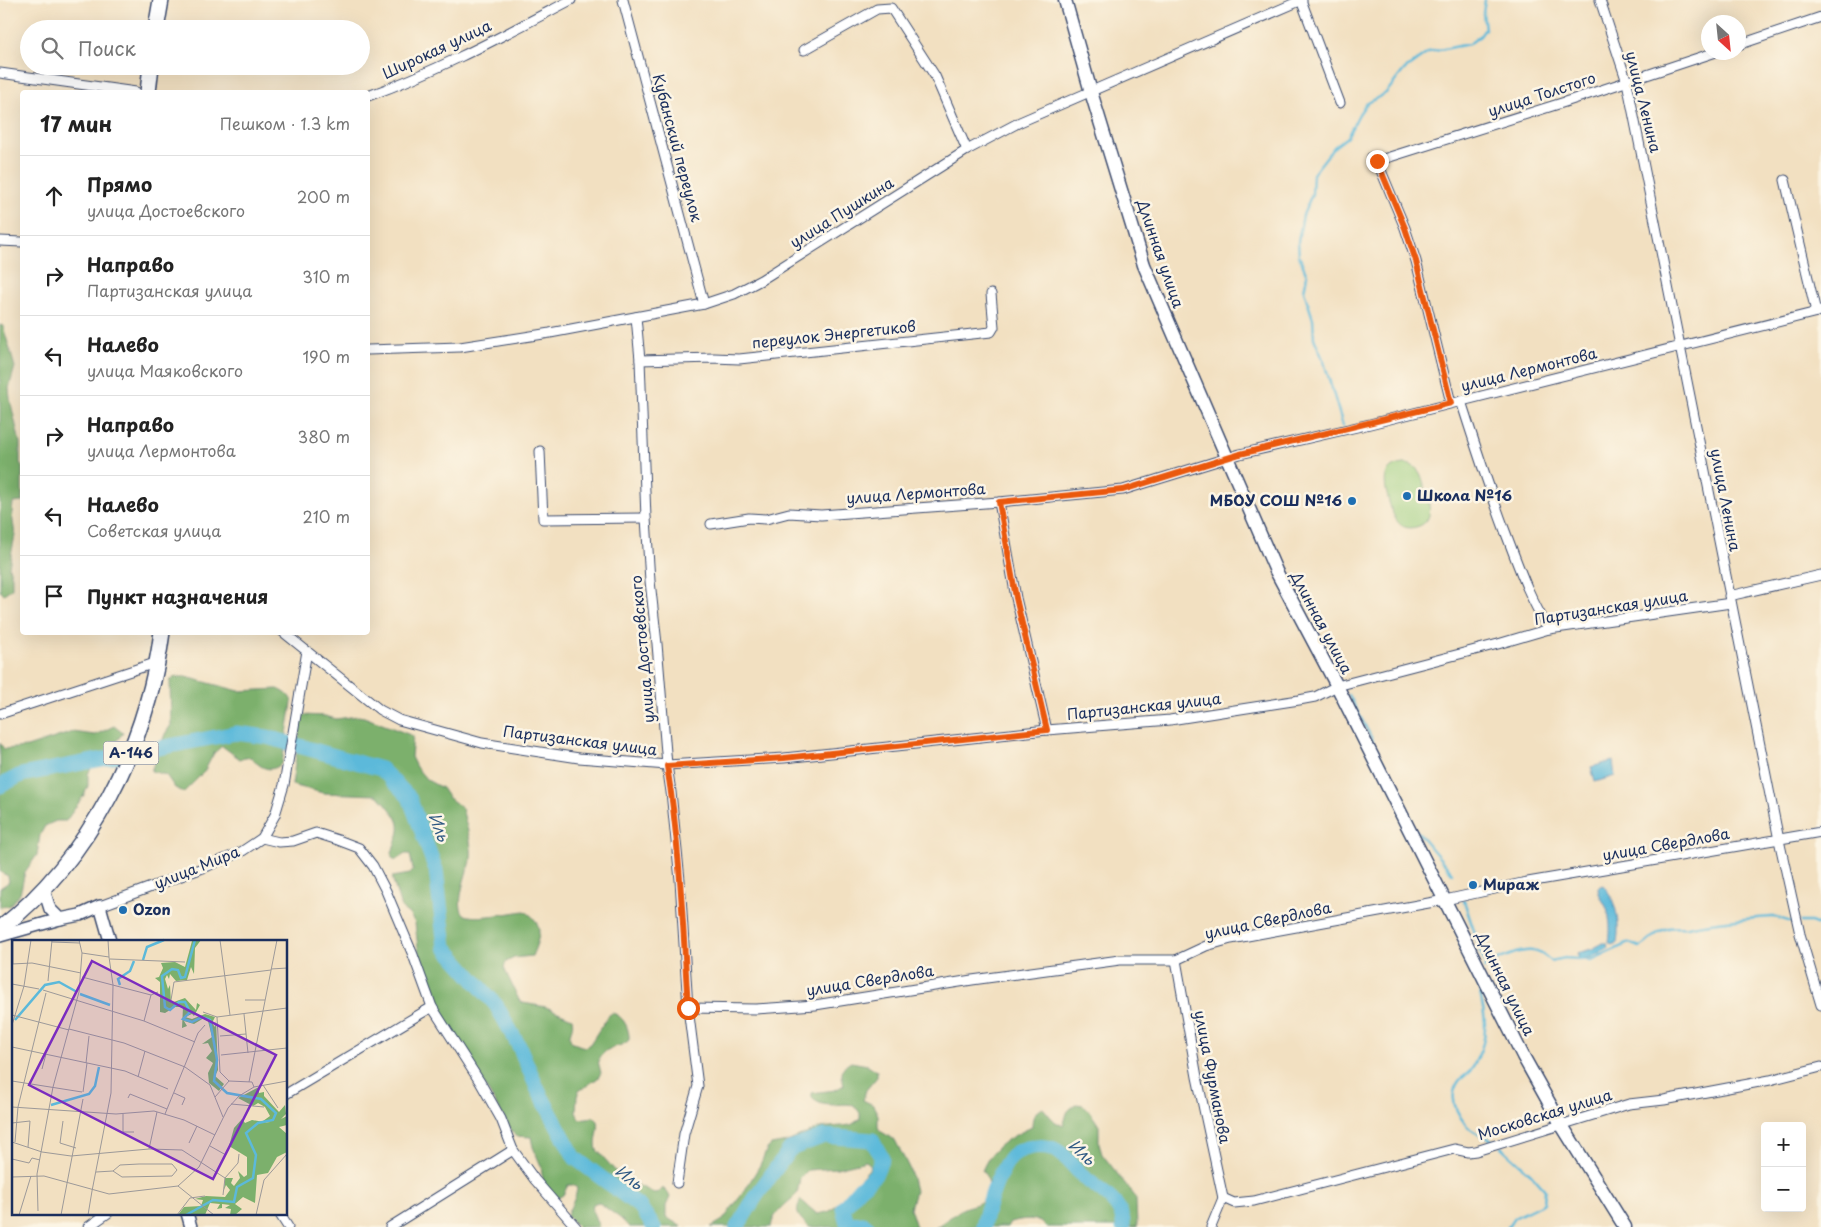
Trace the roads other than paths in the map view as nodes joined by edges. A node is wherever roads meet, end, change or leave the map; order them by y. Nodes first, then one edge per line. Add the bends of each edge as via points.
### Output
1 (161, 0) edge
2 (571, 0) edge
3 (624, 0) edge
4 (1066, 0) edge
5 (1301, 0) edge
6 (1600, 0) edge
7 (1821, 17) edge
8 (158, 20) edge
9 (1746, 42) edge
10 (804, 50) dead end
11 (1701, 57) edge
12 (0, 73) edge
13 (150, 75) edge
14 (1627, 82) junction
15 (122, 90) edge
16 (148, 90) edge
17 (1091, 92) junction
18 (370, 95) edge
19 (1340, 103) dead end
20 (966, 150) junction
21 (1784, 180) dead end
22 (0, 241) edge
23 (20, 242) edge
24 (991, 294) dead end
25 (704, 304) junction
26 (1818, 311) edge
27 (636, 318) junction
28 (1681, 347) junction
29 (370, 350) edge
30 (640, 360) junction
31 (1461, 401) junction
32 (1451, 403) junction
33 (540, 452) dead end
34 (1226, 458) junction
35 (999, 502) junction
36 (646, 518) junction
37 (711, 524) dead end
38 (1821, 574) edge
39 (1730, 600) junction
40 (1549, 629) junction
41 (162, 635) edge
42 (287, 635) edge
43 (307, 651) junction
44 (158, 662) junction
45 (1337, 686) junction
46 (0, 714) edge
47 (1047, 730) junction
48 (667, 766) junction
49 (1821, 832) edge
50 (262, 838) junction
51 (1779, 840) junction
52 (44, 890) junction
53 (1446, 900) junction
54 (100, 906) junction
55 (60, 919) junction
56 (0, 929) edge
57 (0, 936) edge
58 (110, 940) edge
59 (1176, 960) junction
60 (1821, 1005) edge
61 (432, 1007) junction
62 (688, 1008) junction
63 (1821, 1067) edge
64 (288, 1093) edge
65 (1561, 1124) junction
66 (513, 1150) junction
67 (677, 1183) dead end
68 (1223, 1198) junction
69 (107, 1214) edge
70 (187, 1214) edge
71 (280, 1214) edge
72 (88, 1227) edge
73 (191, 1227) edge
74 (288, 1227) edge
75 (390, 1227) edge
76 (576, 1227) edge
77 (1211, 1227) edge
78 (1625, 1227) edge

1 - 8 highway
2 - 18 street, Широкая улица via 468,53
3 - 25 street, Кубанский переулок
4 - 17 main road, Длинная улица
5 - 17 street, улица Пушкина
5 - 19 street
6 - 14 street, улица Ленина
7 - 9 street
10 - 20 street via 877,9 891,8 935,76
11 - 14 street, улица Толстого
12 - 15 street
13 - 16 highway
14 - 28 street, улица Ленина
14 - 32 street, улица Толстого via 1374,159 1416,261
17 - 20 street, улица Пушкина via 1020,122
17 - 34 main road, Длинная улица via 1144,265
20 - 25 street, улица Пушкина via 761,280
21 - 26 street
22 - 23 street
24 - 30 street, переулок Энергетиков via 994,327 991,332 739,359
25 - 27 street, улица Пушкина
26 - 28 street, улица Лермонтова
27 - 29 street, улица Пушкина via 460,347
27 - 30 street, улица Достоевского
28 - 31 street, улица Лермонтова
28 - 39 street, улица Ленина
30 - 36 street, улица Достоевского
31 - 32 street, улица Лермонтова
31 - 40 street via 1518,568 1536,609
32 - 34 street, улица Лермонтова
33 - 36 street via 544,519
34 - 35 street, улица Лермонтова via 1123,490
34 - 45 main road, Длинная улица via 1276,571
35 - 37 street, улица Лермонтова via 821,515 789,514
35 - 47 street via 1016,598
36 - 48 street, улица Достоевского
38 - 39 street, Партизанская улица
39 - 40 street, Партизанская улица
39 - 51 street, улица Ленина
40 - 45 street, Партизанская улица
41 - 44 highway, А-146
42 - 43 street, Партизанская улица
43 - 48 street, Партизанская улица via 380,710 399,720 482,743 579,758
43 - 50 street, улица Мира via 284,785 275,815
44 - 46 street
44 - 52 highway, А-146 via 129,758 96,820 68,862
45 - 47 street, Партизанская улица via 1315,697 1242,710 1170,720
45 - 53 main road, Длинная улица
47 - 48 street, Партизанская улица via 784,758
48 - 62 street, улица Достоевского via 680,880
49 - 51 street, улица Свердлова
50 - 54 street, улица Мира via 216,863
50 - 61 street via 280,842 316,834 359,848 386,891
51 - 53 street, улица Свердлова via 1522,883
51 - 60 street, улица Ленина via 1800,934
52 - 55 street via 50,909
52 - 56 highway, А-146
53 - 59 street, улица Свердлова via 1231,939
53 - 65 main road, Длинная улица via 1523,1056
54 - 55 street, улица Мира
54 - 58 street
55 - 57 street, улица Мира
59 - 62 street, улица Свердлова via 1120,960 815,1005 756,1009
59 - 68 street, улица Фурманова
61 - 64 street
61 - 66 street via 501,1119
62 - 67 street, улица Достоевского via 698,1086 684,1134
63 - 65 street, Московская улица via 1770,1080 1629,1104
65 - 68 street, Московская улица via 1487,1148 1468,1152 1454,1149 1254,1201 1234,1203
65 - 78 main road, Длинная улица
66 - 75 street
66 - 76 street
68 - 77 street
69 - 72 street
70 - 73 street
71 - 74 street

